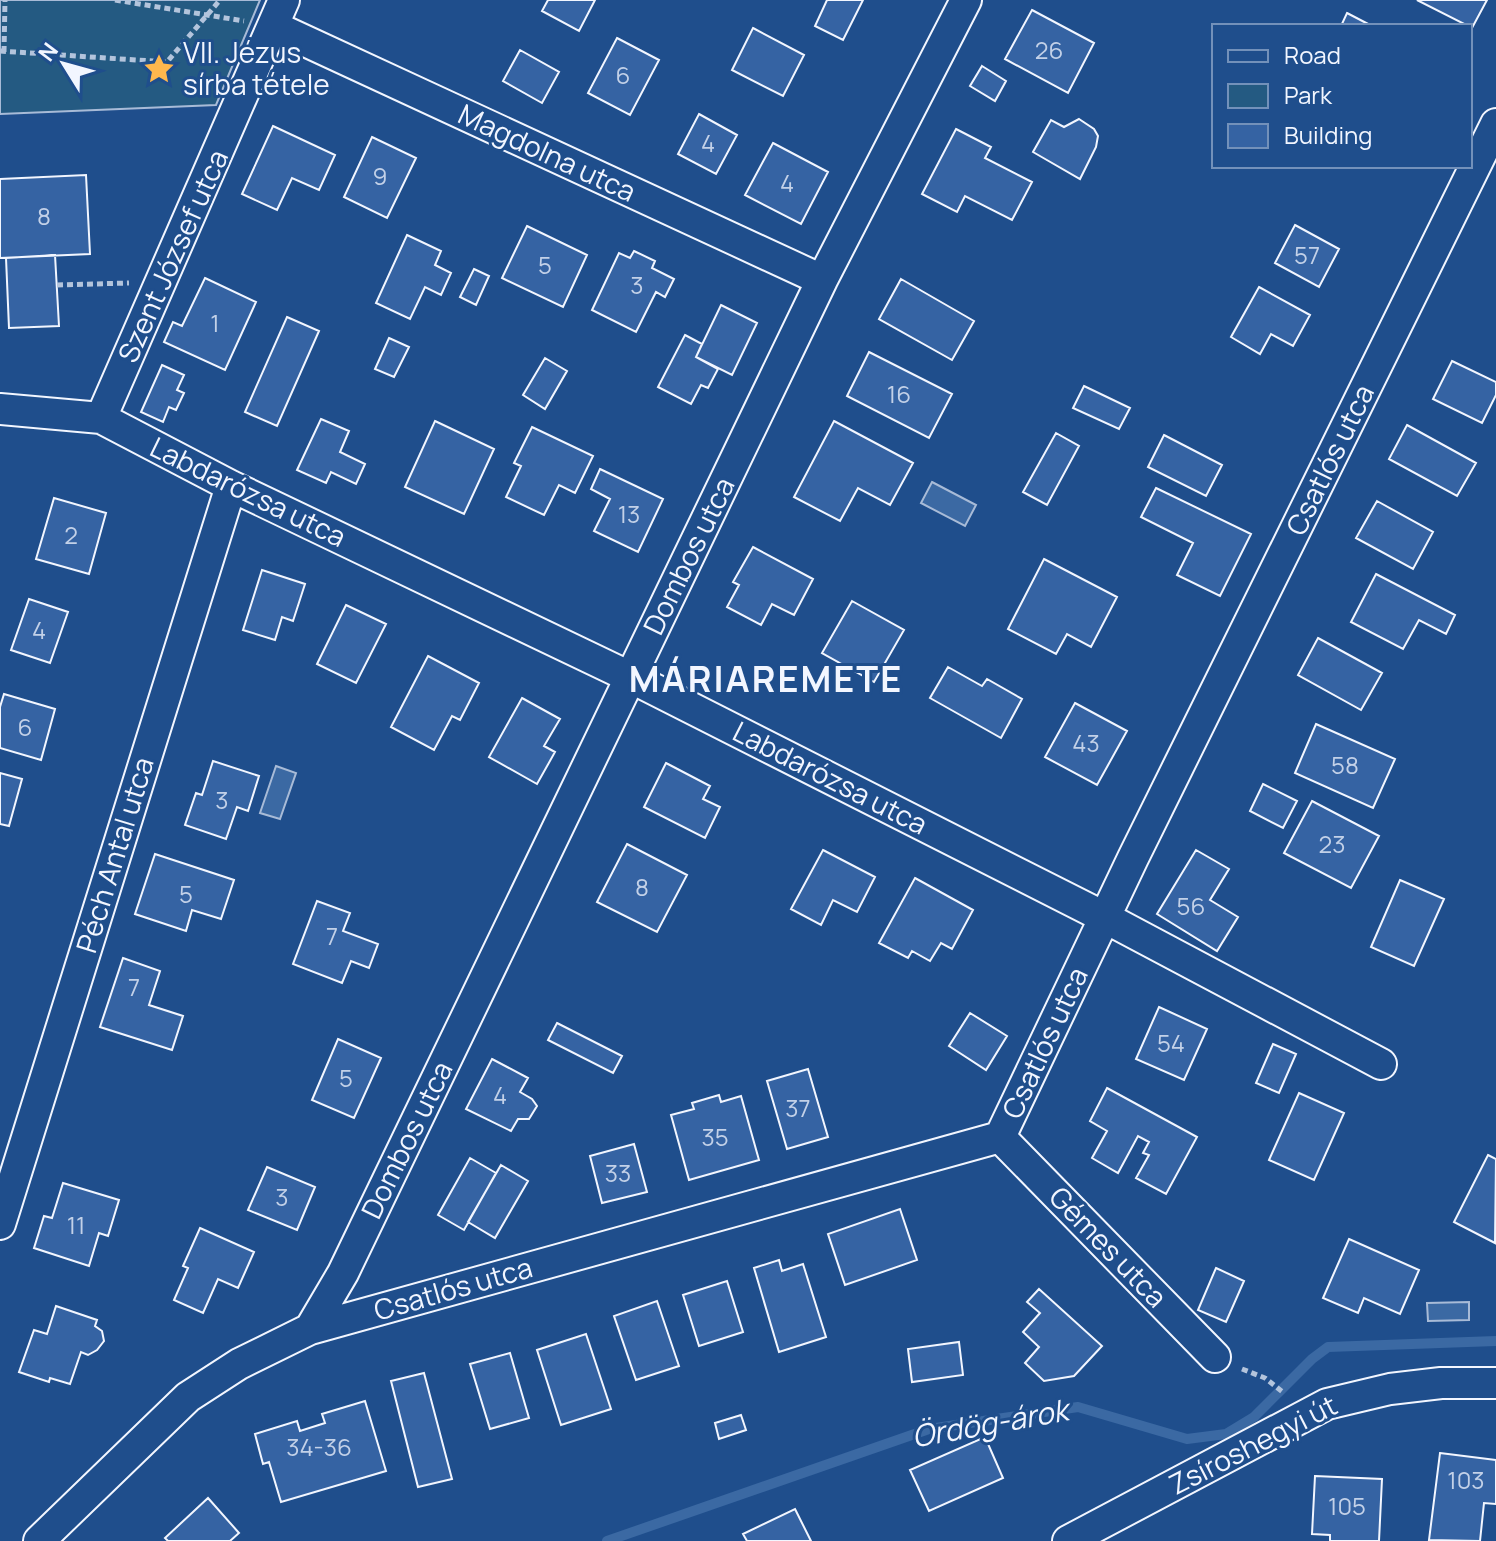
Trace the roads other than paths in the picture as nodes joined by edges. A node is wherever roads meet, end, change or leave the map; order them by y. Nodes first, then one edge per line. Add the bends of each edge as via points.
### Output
1 (966, 0) edge
2 (278, 13) edge
3 (1496, 124) edge
4 (822, 280) junction
5 (0, 409) edge
6 (101, 418) junction
7 (231, 486) junction
8 (630, 677) junction
9 (1104, 917) junction
10 (1381, 1064) dead end
11 (1000, 1137) junction
12 (0, 1224) edge
13 (310, 1329) junction
14 (1215, 1357) dead end
15 (1496, 1383) edge
16 (39, 1541) edge
17 (1068, 1541) edge

1 - 4 street, Dombos utca
2 - 4 street, Magdolna utca
2 - 6 street, Szent József utca
3 - 9 street, Csatlós utca
4 - 8 street, Dombos utca
5 - 6 street
6 - 7 street, Labdarózsa utca
7 - 8 street, Labdarózsa utca
7 - 12 street, Péch Antal utca
8 - 9 street, Labdarózsa utca
8 - 13 street, Dombos utca via 343,1273
9 - 10 street, Labdarózsa utca
9 - 11 street, Csatlós utca
11 - 13 street, Csatlós utca
11 - 14 street, Gémes utca
13 - 16 street, Csatlós utca via 188,1397
15 - 17 street, Zsíroshegyi út via 1390,1389 1327,1404

